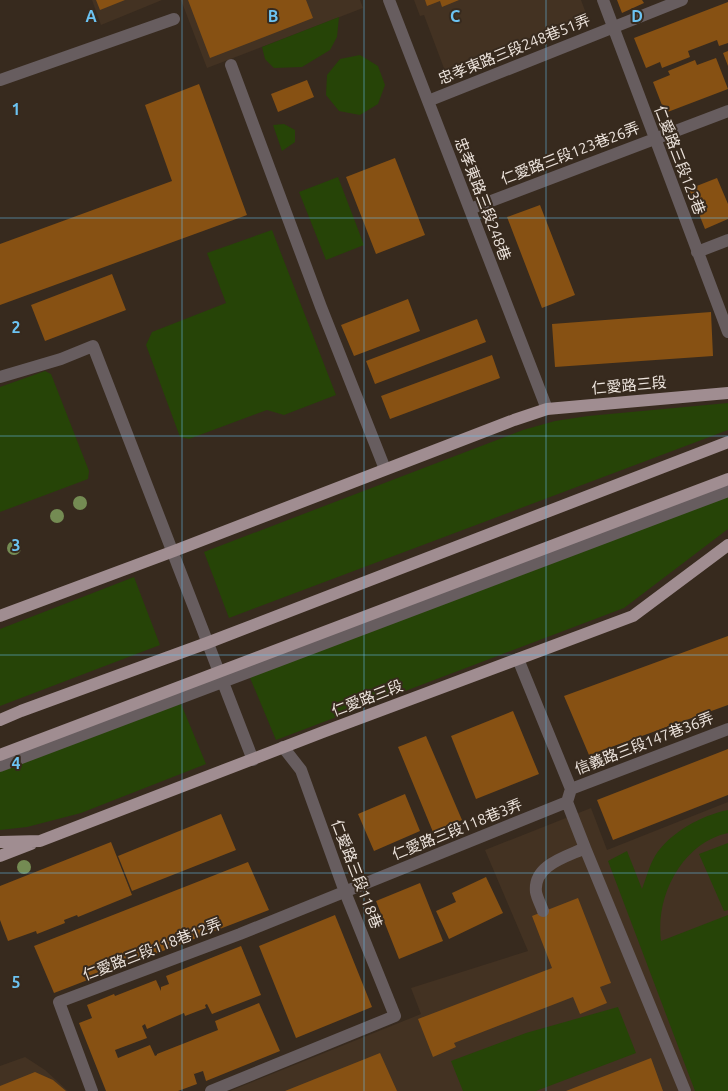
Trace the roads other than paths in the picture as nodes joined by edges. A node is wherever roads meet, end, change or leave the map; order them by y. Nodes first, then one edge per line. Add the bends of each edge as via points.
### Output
1 (389, 0) edge
2 (603, 0) edge
3 (682, 0) edge
4 (174, 19) dead end
5 (613, 27) junction
6 (231, 65) dead end
7 (0, 80) edge
8 (428, 100) junction
9 (728, 110) edge
10 (654, 138) junction
11 (470, 209) junction
12 (728, 240) edge
13 (697, 252) junction
14 (728, 332) edge
15 (0, 378) edge
16 (728, 393) edge
17 (547, 409) junction
18 (728, 442) edge
19 (385, 469) junction
20 (728, 480) edge
21 (728, 491) edge
22 (728, 545) edge
23 (174, 551) junction
24 (0, 616) edge
25 (207, 643) junction
26 (518, 658) junction
27 (220, 678) junction
28 (0, 720) edge
29 (728, 729) edge
30 (283, 747) junction
31 (0, 755) edge
32 (253, 760) junction
33 (0, 766) edge
34 (571, 789) junction
35 (567, 802) junction
36 (40, 841) junction
37 (0, 842) edge
38 (585, 848) junction
39 (0, 856) edge
40 (345, 892) junction
41 (543, 911) dead end
42 (92, 1091) edge
43 (211, 1091) edge
44 (685, 1091) edge

1 - 8 street, 忠孝東路三段248巷
2 - 5 street, 仁愛路三段123巷
3 - 5 street, 忠孝東路三段248巷51弄
4 - 7 street
5 - 8 street, 忠孝東路三段248巷51弄
5 - 10 street, 仁愛路三段123巷
6 - 19 street
8 - 11 street, 忠孝東路三段248巷
9 - 10 street, 仁愛路三段123巷26弄
10 - 11 street, 仁愛路三段123巷26弄
10 - 13 street, 仁愛路三段123巷
11 - 17 street, 忠孝東路三段248巷
12 - 13 street
13 - 14 street, 仁愛路三段123巷
15 - 23 street via 93,346
16 - 17 main road, 仁愛路三段
17 - 19 main road, 仁愛路三段
18 - 25 main road
19 - 23 main road, 仁愛路三段
20 - 27 main road
21 - 27 street
22 - 26 main road, 仁愛路三段 via 633,616
23 - 24 main road, 仁愛路三段
23 - 25 street
25 - 27 street
25 - 28 main road
26 - 30 main road, 仁愛路三段
26 - 34 street
27 - 31 main road
27 - 32 street
27 - 33 street
29 - 34 street, 信義路三段147巷36弄
30 - 32 main road, 仁愛路三段
30 - 40 street, 仁愛路三段118巷 via 302,770
32 - 36 main road, 仁愛路三段
34 - 35 street
35 - 38 street
35 - 40 street, 仁愛路三段118巷3弄
36 - 37 main road, 仁愛路三段
36 - 39 main road
38 - 41 street via 546,867 538,878 536,892
38 - 44 street
40 - 42 street, 仁愛路三段118巷12弄 via 59,1002
40 - 43 street, 仁愛路三段118巷 via 395,1016

